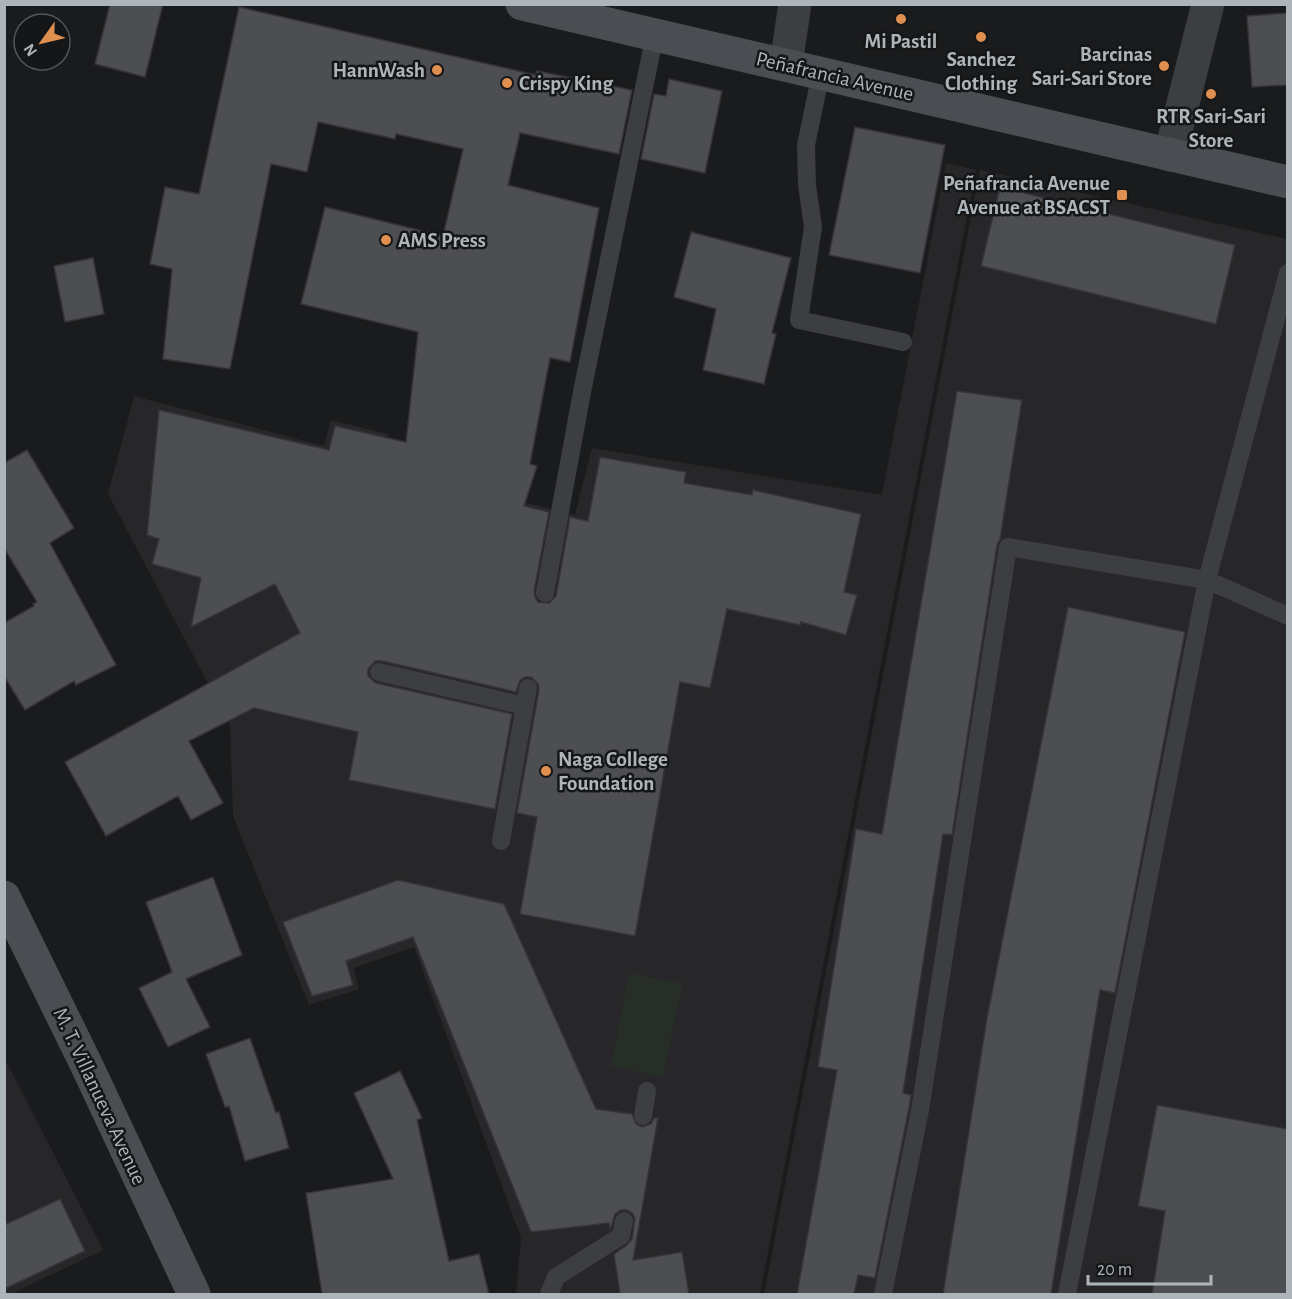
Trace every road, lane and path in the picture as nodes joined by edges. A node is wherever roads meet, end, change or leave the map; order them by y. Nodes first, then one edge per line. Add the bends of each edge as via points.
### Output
1 (522, 4) edge
2 (795, 4) edge
3 (1208, 4) edge
4 (655, 34) junction
5 (786, 64) junction
6 (821, 73) junction
7 (1170, 155) junction
8 (1287, 182) edge
9 (1287, 273) edge
10 (903, 342) dead end
11 (1207, 580) junction
12 (545, 592) dead end
13 (1287, 616) edge
14 (379, 672) dead end
15 (528, 688) dead end
16 (525, 706) junction
17 (501, 841) dead end
18 (4, 897) edge
19 (647, 1090) dead end
20 (643, 1116) dead end
21 (624, 1221) dead end
22 (194, 1294) edge
23 (549, 1294) edge
24 (883, 1294) edge
25 (1067, 1294) edge

1 - 4 main road, Peñafrancia Avenue
2 - 5 street
3 - 7 street
4 - 5 main road, Peñafrancia Avenue
4 - 12 lane
5 - 6 main road, Peñafrancia Avenue
6 - 7 main road, Peñafrancia Avenue
6 - 10 lane via 806,145 813,227 799,320
7 - 8 main road, Peñafrancia Avenue
9 - 11 lane
11 - 13 lane
11 - 24 lane via 1008,547 920,1110
11 - 25 lane
14 - 16 lane
15 - 16 lane
16 - 17 lane
18 - 22 main road, M. T. Villanueva Avenue
19 - 20 lane
21 - 23 lane via 621,1236 556,1277

